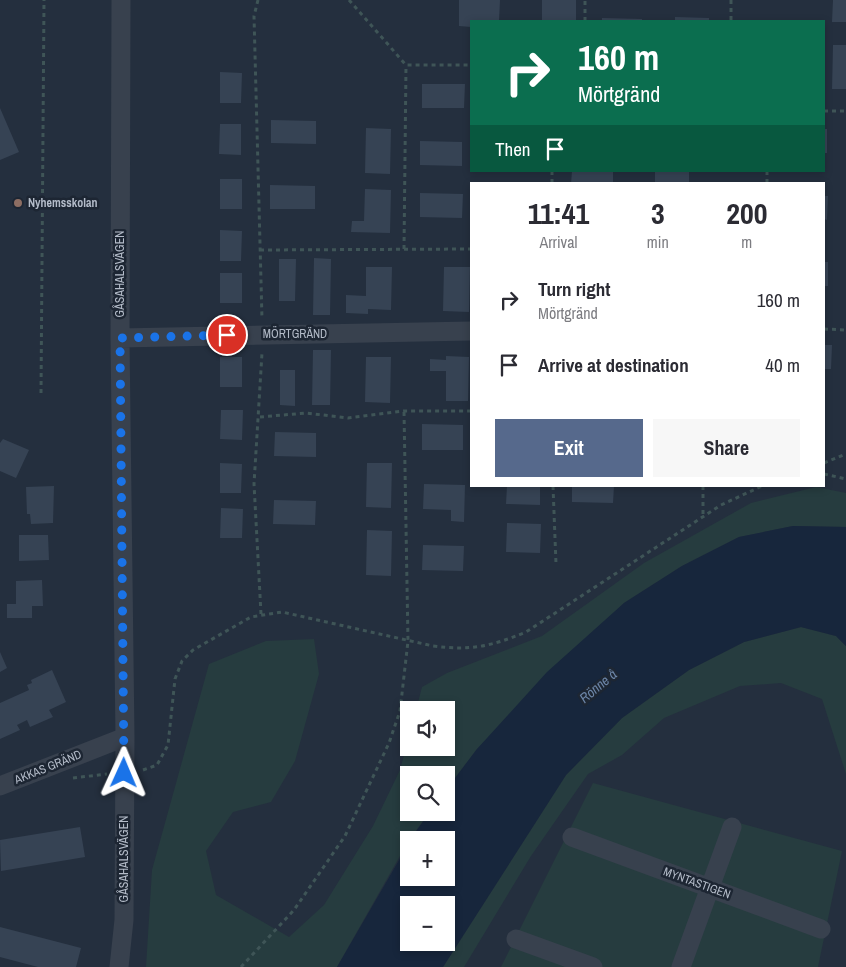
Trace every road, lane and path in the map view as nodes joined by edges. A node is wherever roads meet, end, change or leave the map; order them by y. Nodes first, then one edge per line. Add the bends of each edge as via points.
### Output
1 (44, 0) edge
2 (121, 0) edge
3 (258, 0) edge
4 (349, 0) edge
5 (585, 0) edge
6 (731, 0) edge
7 (585, 20) edge
8 (731, 20) edge
9 (406, 65) junction
10 (470, 65) edge
11 (825, 111) edge
12 (846, 111) edge
13 (404, 249) junction
14 (470, 249) edge
15 (260, 250) junction
16 (825, 330) edge
17 (846, 330) edge
18 (470, 331) edge
19 (262, 334) junction
20 (120, 338) junction
21 (41, 393) dead end
22 (404, 411) junction
23 (470, 411) edge
24 (260, 417) junction
25 (846, 454) edge
26 (825, 463) edge
27 (825, 474) edge
28 (846, 479) edge
29 (553, 487) edge
30 (703, 487) edge
31 (760, 487) edge
32 (703, 516) junction
33 (556, 564) dead end
34 (261, 614) junction
35 (408, 641) junction
36 (125, 737) junction
37 (124, 773) junction
38 (69, 779) dead end
39 (0, 786) edge
40 (732, 827) dead end
41 (572, 837) dead end
42 (709, 888) junction
43 (822, 929) dead end
44 (516, 939) dead end
45 (120, 967) edge
46 (241, 967) edge
47 (593, 967) edge
48 (680, 967) edge

1 - 21 path
2 - 20 street, GÅSAHALSVÄGEN
3 - 15 path via 254,16
4 - 9 path
5 - 7 path
6 - 8 path
9 - 10 path
9 - 13 path
11 - 12 path
13 - 14 path
13 - 15 path
15 - 19 path
16 - 17 path
18 - 19 street, MÖRTGRÄND
19 - 20 street, MÖRTGRÄND
19 - 24 path
20 - 36 street, GÅSAHALSVÄGEN
22 - 23 path
22 - 24 path via 348,418 306,412
22 - 35 path
24 - 34 path via 254,484
25 - 26 path
27 - 28 path
29 - 33 path
30 - 32 path
31 - 32 path
32 - 35 path via 518,635 492,646 458,649
34 - 35 path via 294,614
34 - 37 path via 187,655 176,675 170,738 163,757 148,770
35 - 46 path via 400,711 389,743 345,836 294,910
36 - 37 street, GÅSAHALSVÄGEN
36 - 39 street, AKKAS GRÄND
37 - 38 path
37 - 45 street, GÅSAHALSVÄGEN via 124,920
40 - 42 street
41 - 42 street, MYNTASTIGEN
42 - 43 street, MYNTASTIGEN
42 - 48 street
44 - 47 street

